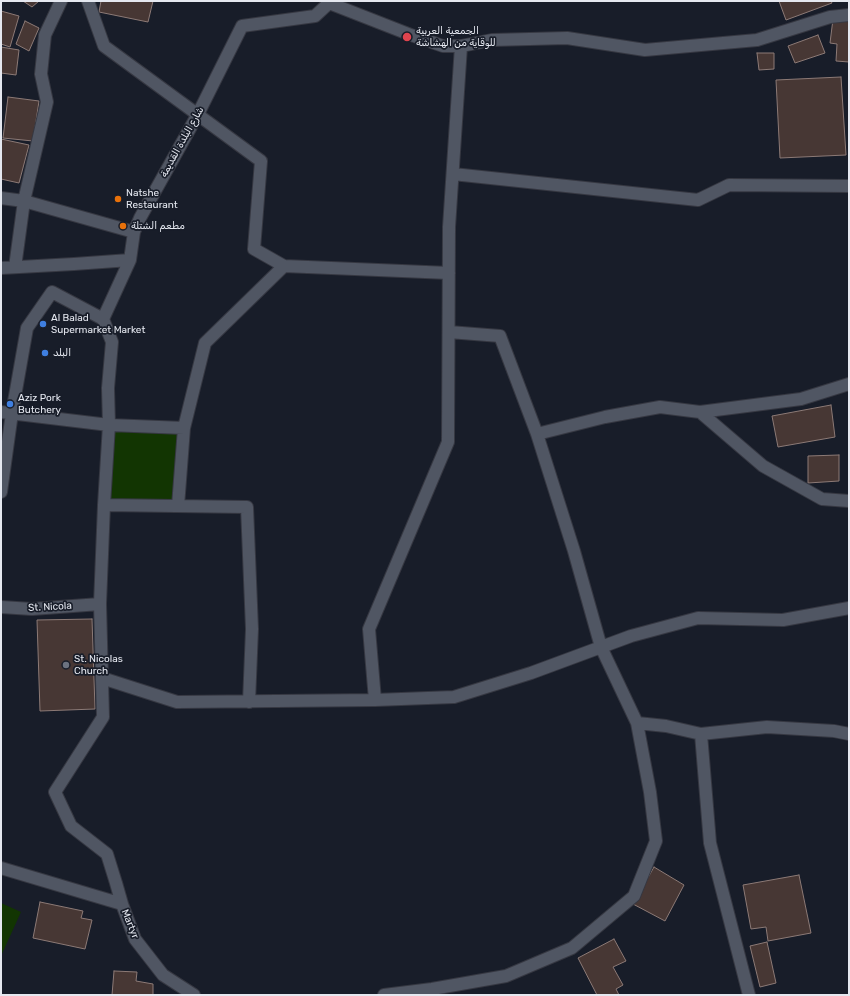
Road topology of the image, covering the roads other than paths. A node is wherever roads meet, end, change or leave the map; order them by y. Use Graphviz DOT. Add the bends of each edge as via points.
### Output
graph roads {
  1 [pos="61,1"];
  2 [pos="88,1"];
  3 [pos="329,2"];
  4 [pos="849,15"];
  5 [pos="460,46"];
  6 [pos="198,114"];
  7 [pos="453,174"];
  8 [pos="849,186"];
  9 [pos="1,198"];
  10 [pos="24,201"];
  11 [pos="134,232"];
  12 [pos="130,260"];
  13 [pos="284,266"];
  14 [pos="15,267"];
  15 [pos="1,268"];
  16 [pos="449,273"];
  17 [pos="103,319"];
  18 [pos="449,332"];
  19 [pos="849,384"];
  20 [pos="7,412"];
  21 [pos="700,412"];
  22 [pos="109,425"];
  23 [pos="184,428"];
  24 [pos="537,434"];
  25 [pos="1,492"];
  26 [pos="849,501"];
  27 [pos="104,504"];
  28 [pos="178,506"];
  29 [pos="100,604"];
  30 [pos="1,607"];
  31 [pos="849,608"];
  32 [pos="602,647"];
  33 [pos="102,678"];
  34 [pos="375,700"];
  35 [pos="249,702"];
  36 [pos="637,723"];
  37 [pos="700,734"];
  38 [pos="849,734"];
  39 [pos="1,868"];
  40 [pos="122,904"];
  41 [pos="195,995"];
  42 [pos="384,995"];
  43 [pos="749,995"];
  1 -- 10 [label="street" via="46,35 41,74 47,102"];
  2 -- 6 [label="street" via="104,46"];
  3 -- 5 [label="street" via="443,46"];
  3 -- 6 [label="street, شارع البلدة القديمة" via="315,16 242,26"];
  4 -- 5 [label="street" via="830,16 757,40 645,50 568,38 492,40"];
  5 -- 7 [label="street"];
  6 -- 11 [label="street, شارع البلدة القديمة"];
  6 -- 13 [label="street" via="261,161 254,249"];
  7 -- 8 [label="street" via="698,200 729,185"];
  7 -- 16 [label="street"];
  9 -- 10 [label="street"];
  10 -- 11 [label="street"];
  10 -- 14 [label="street"];
  11 -- 12 [label="street, شارع البلدة القديمة"];
  12 -- 14 [label="street"];
  12 -- 17 [label="street, شارع البلدة القديمة"];
  13 -- 16 [label="street"];
  13 -- 23 [label="street" via="205,343"];
  14 -- 15 [label="street"];
  16 -- 18 [label="street"];
  17 -- 20 [label="street" via="52,292 27,328"];
  17 -- 22 [label="street" via="112,342 108,388"];
  18 -- 24 [label="street" via="500,336"];
  18 -- 34 [label="street" via="448,442 369,629"];
  19 -- 21 [label="street" via="801,399"];
  20 -- 22 [label="street"];
  20 -- 25 [label="street"];
  21 -- 24 [label="street" via="660,407 605,417"];
  21 -- 26 [label="street" via="762,466 822,499"];
  22 -- 23 [label="street"];
  22 -- 27 [label="street"];
  23 -- 28 [label="street"];
  24 -- 32 [label="street"];
  27 -- 28 [label="street"];
  27 -- 29 [label="street"];
  28 -- 35 [label="street" via="247,507 252,629"];
  29 -- 30 [label="street, St. Nicola"];
  29 -- 33 [label="street"];
  31 -- 32 [label="street" via="783,620 698,618 631,636"];
  32 -- 34 [label="street" via="454,697"];
  32 -- 36 [label="street"];
  33 -- 35 [label="street" via="178,702"];
  33 -- 40 [label="street" via="103,717 55,792 71,826 107,854"];
  34 -- 35 [label="street"];
  36 -- 37 [label="street" via="666,726"];
  36 -- 42 [label="street" via="656,841 634,896 572,948 506,976"];
  37 -- 38 [label="street" via="767,727"];
  37 -- 43 [label="street" via="710,843"];
  39 -- 40 [label="street, Martyr"];
  40 -- 41 [label="street, Martyr" via="135,939 163,975"];
}
